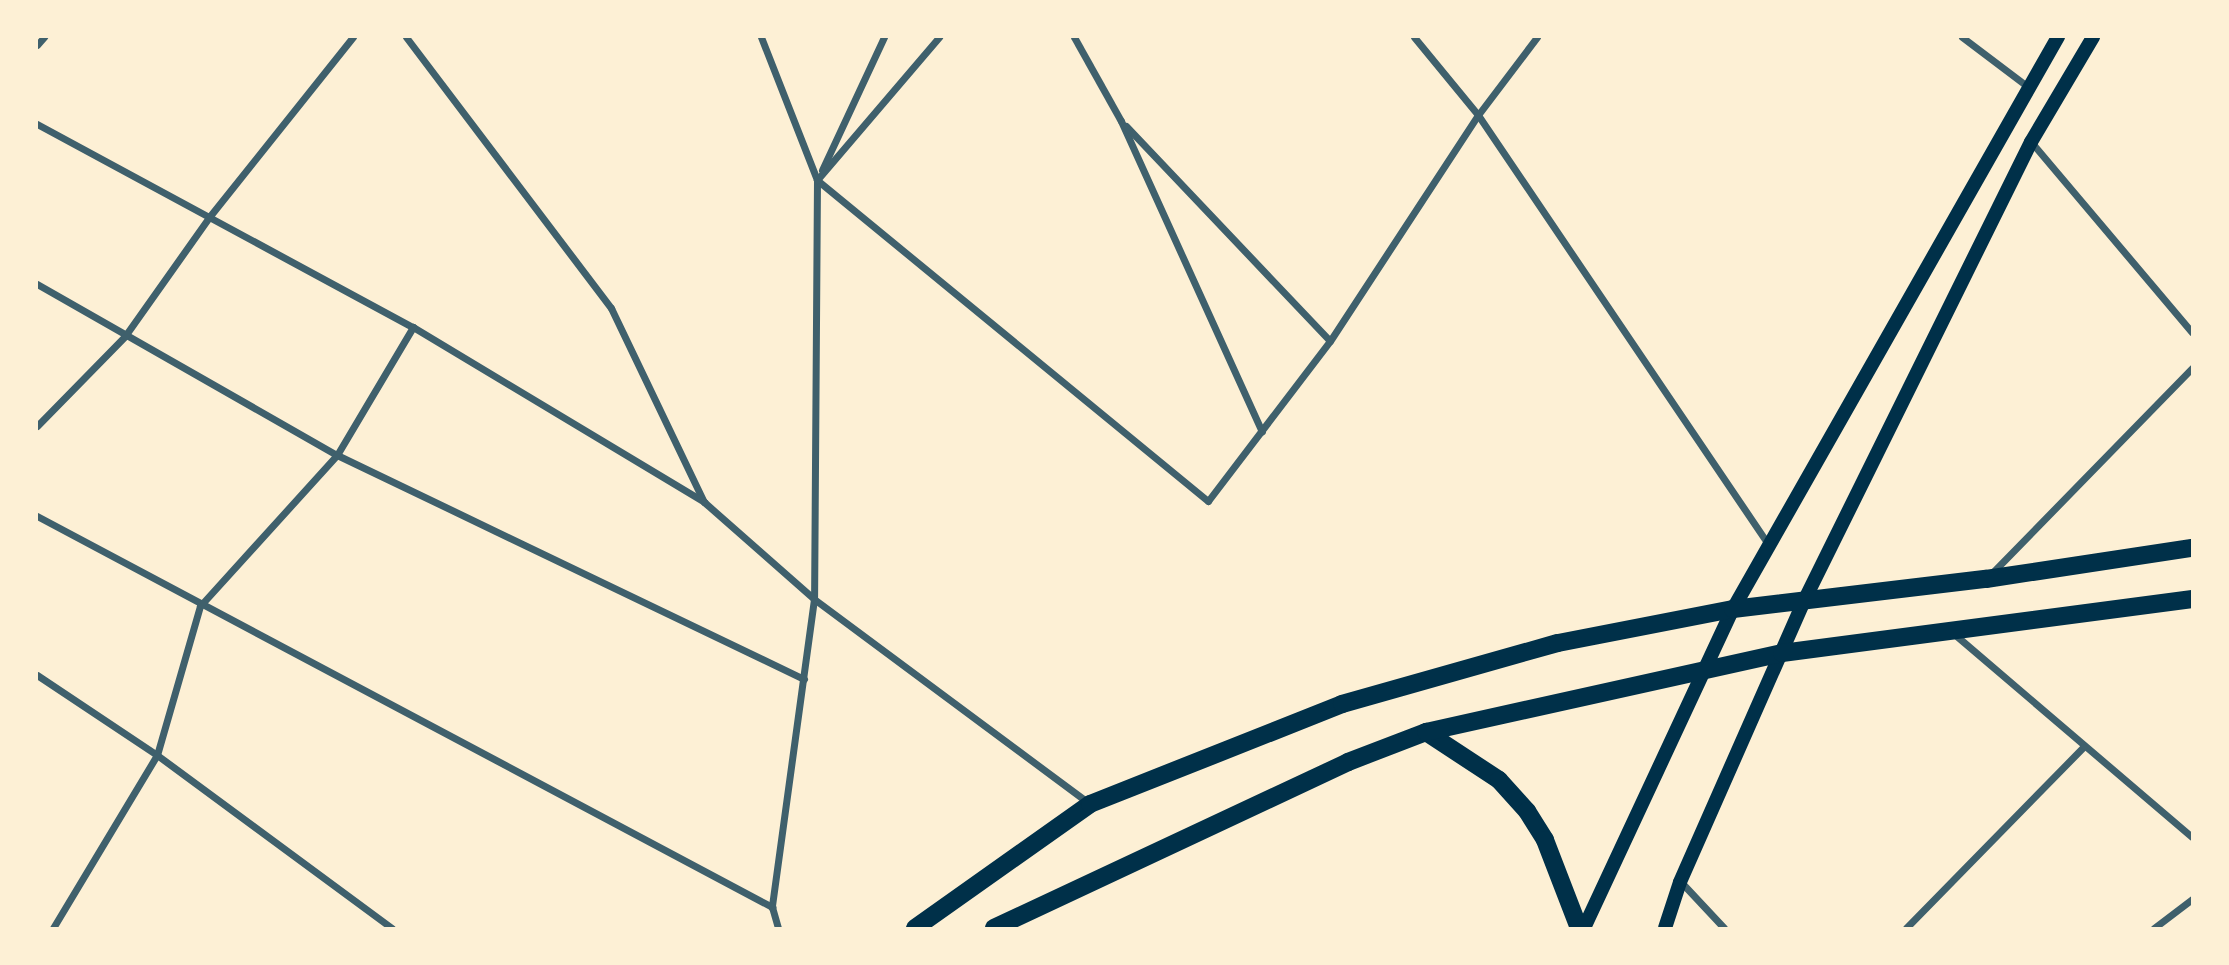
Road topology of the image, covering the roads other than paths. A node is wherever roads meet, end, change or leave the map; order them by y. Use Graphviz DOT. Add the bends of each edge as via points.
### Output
graph roads {
  1 [pos="44,37"];
  2 [pos="353,37"];
  3 [pos="406,37"];
  4 [pos="761,37"];
  5 [pos="884,37"];
  6 [pos="939,37"];
  7 [pos="1074,37"];
  8 [pos="1414,37"];
  9 [pos="1537,37"];
  10 [pos="1962,37"];
  11 [pos="2058,37"];
  12 [pos="2093,37"];
  13 [pos="37,45"];
  14 [pos="2028,87"];
  15 [pos="1478,115"];
  16 [pos="1121,121"];
  17 [pos="37,124"];
  18 [pos="2031,142"];
  19 [pos="817,180"];
  20 [pos="210,216"];
  21 [pos="37,284"];
  22 [pos="413,327"];
  23 [pos="2192,332"];
  24 [pos="125,336"];
  25 [pos="1330,341"];
  26 [pos="2192,368"];
  27 [pos="37,426"];
  28 [pos="1262,432"];
  29 [pos="337,455"];
  30 [pos="704,502"];
  31 [pos="37,516"];
  32 [pos="1768,544"];
  33 [pos="2192,548"];
  34 [pos="1986,579"];
  35 [pos="814,599"];
  36 [pos="2192,599"];
  37 [pos="1804,601"];
  38 [pos="200,606"];
  39 [pos="1733,609"];
  40 [pos="1951,632"];
  41 [pos="1782,653"];
  42 [pos="1703,669"];
  43 [pos="37,676"];
  44 [pos="804,679"];
  45 [pos="1426,732"];
  46 [pos="2083,747"];
  47 [pos="157,755"];
  48 [pos="1090,804"];
  49 [pos="2192,837"];
  50 [pos="1680,882"];
  51 [pos="2192,899"];
  52 [pos="772,907"];
  53 [pos="53,928"];
  54 [pos="392,928"];
  55 [pos="778,928"];
  56 [pos="915,928"];
  57 [pos="994,928"];
  58 [pos="1581,928"];
  59 [pos="1665,928"];
  60 [pos="1724,928"];
  61 [pos="1906,928"];
  62 [pos="2154,928"];
  1 -- 13 [label="street"];
  2 -- 20 [label="street"];
  3 -- 30 [label="street" via="611,309"];
  4 -- 19 [label="street"];
  5 -- 19 [label="street"];
  6 -- 19 [label="street"];
  7 -- 16 [label="street"];
  8 -- 15 [label="street"];
  9 -- 15 [label="street"];
  10 -- 14 [label="street"];
  11 -- 14 [label="main road"];
  12 -- 18 [label="main road"];
  14 -- 32 [label="main road"];
  15 -- 25 [label="street"];
  15 -- 32 [label="street"];
  16 -- 25 [label="street"];
  16 -- 28 [label="street"];
  17 -- 20 [label="street"];
  18 -- 23 [label="street"];
  18 -- 37 [label="main road"];
  19 -- 28 [label="street" via="1208,501"];
  19 -- 35 [label="street"];
  20 -- 22 [label="street"];
  20 -- 24 [label="street"];
  21 -- 24 [label="street"];
  22 -- 29 [label="street"];
  22 -- 30 [label="street"];
  24 -- 27 [label="street"];
  24 -- 29 [label="street"];
  25 -- 28 [label="street"];
  26 -- 34 [label="street"];
  29 -- 38 [label="street"];
  29 -- 44 [label="street"];
  30 -- 35 [label="street"];
  31 -- 38 [label="street"];
  32 -- 39 [label="main road"];
  33 -- 34 [label="main road"];
  34 -- 37 [label="main road"];
  35 -- 44 [label="street"];
  35 -- 48 [label="street"];
  36 -- 40 [label="main road"];
  37 -- 39 [label="main road"];
  37 -- 41 [label="main road"];
  38 -- 47 [label="street"];
  38 -- 52 [label="street"];
  39 -- 42 [label="main road"];
  39 -- 48 [label="main road" via="1559,643 1342,704"];
  40 -- 41 [label="main road"];
  40 -- 46 [label="street"];
  41 -- 42 [label="main road"];
  41 -- 50 [label="main road"];
  42 -- 45 [label="main road"];
  42 -- 58 [label="main road"];
  43 -- 47 [label="street"];
  44 -- 52 [label="street"];
  45 -- 57 [label="main road" via="1348,762"];
  45 -- 58 [label="main road" via="1499,780 1527,811 1545,840"];
  46 -- 49 [label="street"];
  46 -- 61 [label="street"];
  47 -- 53 [label="street"];
  47 -- 54 [label="street"];
  48 -- 56 [label="main road"];
  50 -- 59 [label="main road"];
  50 -- 60 [label="street"];
  51 -- 62 [label="street"];
  52 -- 55 [label="street"];
}
